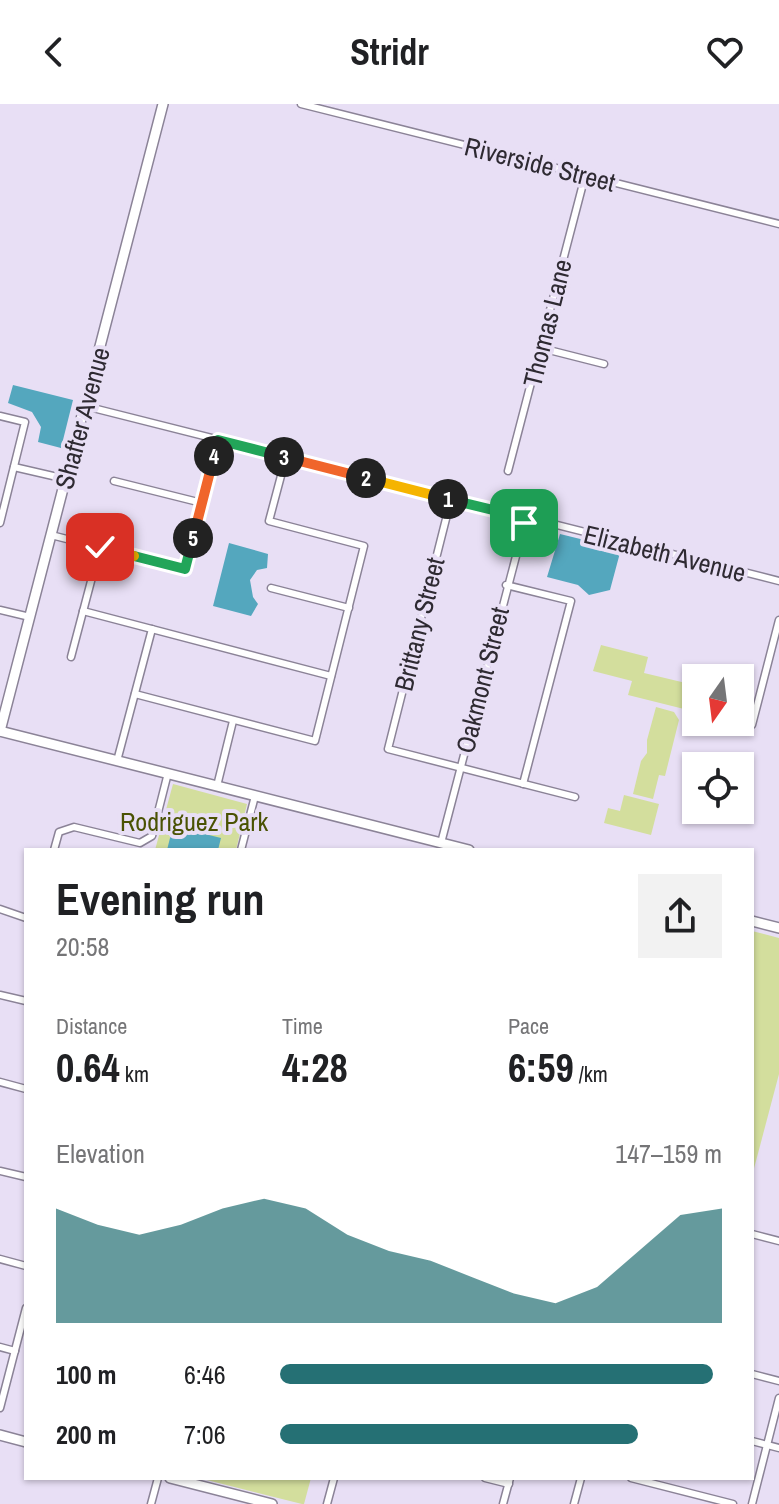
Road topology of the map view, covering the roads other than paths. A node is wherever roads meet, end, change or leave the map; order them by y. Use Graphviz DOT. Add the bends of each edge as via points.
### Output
graph roads {
  1 [pos="163,104"];
  2 [pos="301,104"];
  3 [pos="585,176"];
  4 [pos="779,224"];
  5 [pos="541,348"];
  6 [pos="604,364"];
  7 [pos="85,406"];
  8 [pos="0,416"];
  9 [pos="218,440"];
  10 [pos="286,457"];
  11 [pos="14,467"];
  12 [pos="508,471"];
  13 [pos="66,479"];
  14 [pos="114,481"];
  15 [pos="451,499"];
  16 [pos="202,503"];
  17 [pos="526,518"];
  18 [pos="0,523"];
  19 [pos="51,535"];
  20 [pos="100,547"];
  21 [pos="779,581"];
  22 [pos="506,585"];
  23 [pos="271,588"];
  24 [pos="349,608"];
  25 [pos="0,610"];
  26 [pos="83,611"];
  27 [pos="30,617"];
  28 [pos="779,620"];
  29 [pos="152,629"];
  30 [pos="71,657"];
  31 [pos="331,676"];
  32 [pos="135,694"];
  33 [pos="754,717"];
  34 [pos="233,721"];
  35 [pos="0,731"];
  36 [pos="117,761"];
  37 [pos="460,768"];
  38 [pos="168,773"];
  39 [pos="523,784"];
  40 [pos="217,786"];
  41 [pos="255,796"];
  42 [pos="575,797"];
  43 [pos="441,843"];
  44 [pos="55,848"];
  45 [pos="242,848"];
  46 [pos="461,848"];
  47 [pos="0,909"];
  48 [pos="24,917"];
  49 [pos="754,922"];
  50 [pos="779,928"];
  51 [pos="0,995"];
  52 [pos="24,1001"];
  53 [pos="0,1082"];
  54 [pos="24,1088"];
  55 [pos="0,1171"];
  56 [pos="24,1177"];
  57 [pos="754,1235"];
  58 [pos="779,1241"];
  59 [pos="0,1259"];
  60 [pos="24,1265"];
  61 [pos="24,1316"];
  62 [pos="0,1347"];
  63 [pos="15,1351"];
  64 [pos="754,1375"];
  65 [pos="779,1381"];
  66 [pos="779,1398"];
  67 [pos="0,1408"];
  68 [pos="0,1435"];
  69 [pos="24,1441"];
  70 [pos="754,1442"];
  71 [pos="767,1445"];
  72 [pos="779,1448"];
  73 [pos="157,1480"];
  74 [pos="178,1480"];
  75 [pos="333,1480"];
  76 [pos="580,1480"];
  77 [pos="639,1480"];
  78 [pos="509,1481"];
  79 [pos="151,1504"];
  80 [pos="272,1504"];
  81 [pos="327,1504"];
  82 [pos="503,1504"];
  83 [pos="574,1504"];
  84 [pos="733,1504"];
  85 [pos="752,1504"];
  1 -- 7 [label="main road, Shafter Avenue"];
  2 -- 3 [label="street, Riverside Street"];
  3 -- 4 [label="street, Riverside Street"];
  3 -- 5 [label="street, Thomas Lane"];
  5 -- 6 [label="street"];
  5 -- 12 [label="street, Thomas Lane"];
  7 -- 9 [label="street, Elizabeth Avenue"];
  7 -- 13 [label="main road, Shafter Avenue"];
  8 -- 11 [label="street" via="25,422"];
  9 -- 10 [label="street, Elizabeth Avenue"];
  9 -- 16 [label="street"];
  10 -- 15 [label="street, Elizabeth Avenue"];
  10 -- 24 [label="street" via="269,521 364,546"];
  11 -- 13 [label="street"];
  11 -- 18 [label="street"];
  13 -- 19 [label="main road, Shafter Avenue"];
  14 -- 16 [label="street"];
  15 -- 17 [label="street, Elizabeth Avenue"];
  15 -- 37 [label="street, Brittany Street" via="388,749"];
  16 -- 20 [label="street" via="185,569"];
  17 -- 21 [label="street, Elizabeth Avenue"];
  17 -- 22 [label="street, Oakmont Street"];
  19 -- 20 [label="street"];
  19 -- 27 [label="main road, Shafter Avenue"];
  20 -- 26 [label="street"];
  22 -- 37 [label="street, Oakmont Street"];
  22 -- 39 [label="street" via="571,601"];
  23 -- 24 [label="street"];
  24 -- 31 [label="street"];
  25 -- 27 [label="street"];
  26 -- 29 [label="street"];
  26 -- 30 [label="street"];
  27 -- 35 [label="main road, Shafter Avenue"];
  28 -- 33 [label="street"];
  29 -- 31 [label="street"];
  29 -- 32 [label="street"];
  31 -- 34 [label="street" via="315,741"];
  32 -- 34 [label="street"];
  32 -- 36 [label="street"];
  34 -- 40 [label="street"];
  35 -- 36 [label="main road"];
  36 -- 38 [label="main road"];
  37 -- 39 [label="street"];
  37 -- 43 [label="street, Oakmont Street"];
  38 -- 40 [label="main road"];
  38 -- 44 [label="street" via="152,836 140,843 121,843 74,827 59,832"];
  39 -- 42 [label="street"];
  40 -- 41 [label="main road"];
  41 -- 43 [label="main road"];
  41 -- 45 [label="street"];
  43 -- 46 [label="main road"];
  47 -- 48 [label="street"];
  49 -- 50 [label="main road"];
  51 -- 52 [label="street"];
  53 -- 54 [label="street"];
  55 -- 56 [label="street"];
  57 -- 58 [label="street"];
  59 -- 60 [label="street"];
  61 -- 63 [label="street"];
  62 -- 63 [label="street"];
  63 -- 67 [label="street"];
  64 -- 65 [label="street"];
  66 -- 71 [label="street"];
  68 -- 69 [label="main road"];
  70 -- 71 [label="street"];
  71 -- 72 [label="street"];
  71 -- 85 [label="street"];
  73 -- 79 [label="street"];
  74 -- 80 [label="main road"];
  75 -- 81 [label="street"];
  76 -- 83 [label="street"];
  77 -- 84 [label="street"];
  78 -- 82 [label="street"];
}
